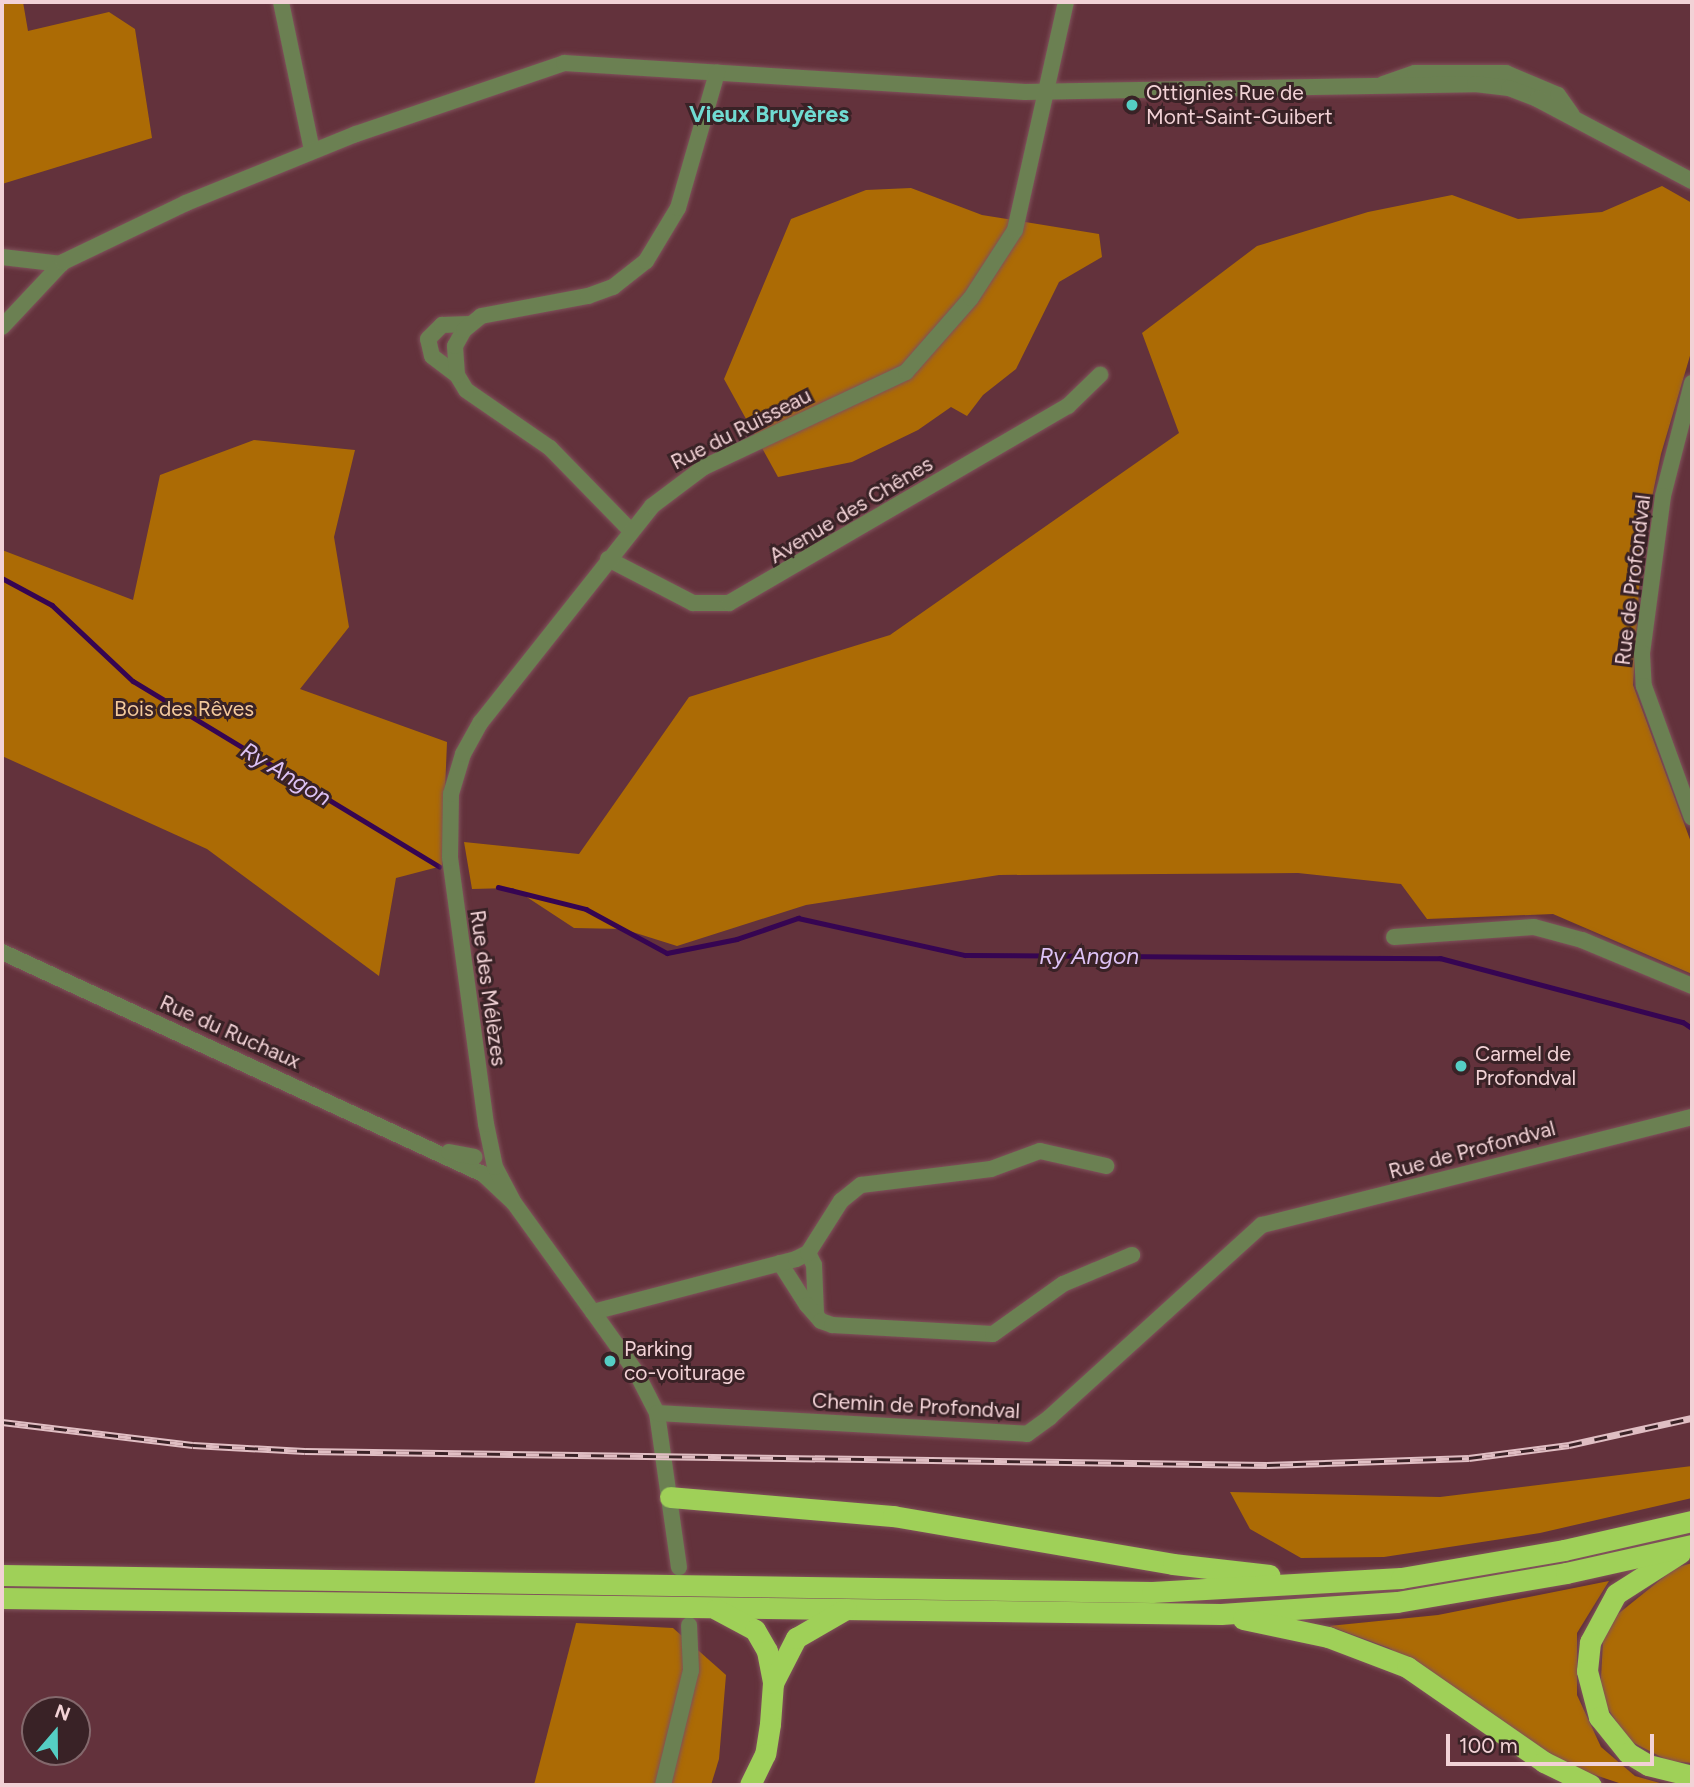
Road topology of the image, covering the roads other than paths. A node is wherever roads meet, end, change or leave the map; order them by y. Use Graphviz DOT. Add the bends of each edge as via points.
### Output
graph roads {
  1 [pos="281,2"];
  2 [pos="1066,2"];
  3 [pos="717,73"];
  4 [pos="1044,93"];
  5 [pos="312,151"];
  6 [pos="1692,181"];
  7 [pos="2,257"];
  8 [pos="62,264"];
  9 [pos="469,324"];
  10 [pos="2,327"];
  11 [pos="457,375"];
  12 [pos="1100,375"];
  13 [pos="1692,383"];
  14 [pos="631,531"];
  15 [pos="608,559"];
  16 [pos="1692,818"];
  17 [pos="450,858"];
  18 [pos="1394,937"];
  19 [pos="2,952"];
  20 [pos="1692,986"];
  21 [pos="1692,1117"];
  22 [pos="483,1163"];
  23 [pos="1107,1166"];
  24 [pos="1262,1225"];
  25 [pos="808,1253"];
  26 [pos="1132,1255"];
  27 [pos="780,1263"];
  28 [pos="593,1312"];
  29 [pos="816,1313"];
  30 [pos="657,1413"];
  31 [pos="670,1497"];
  32 [pos="1692,1521"];
  33 [pos="1692,1545"];
  34 [pos="679,1567"];
  35 [pos="2,1575"];
  36 [pos="1315,1586"];
  37 [pos="2,1598"];
  38 [pos="711,1606"];
  39 [pos="848,1608"];
  40 [pos="1221,1614"];
  41 [pos="689,1625"];
  42 [pos="773,1683"];
  43 [pos="1692,1776"];
  44 [pos="663,1785"];
  45 [pos="750,1785"];
  46 [pos="1591,1785"];
  1 -- 5 [label="street"];
  2 -- 4 [label="street, Rue du Ruisseau"];
  3 -- 4 [label="street"];
  3 -- 5 [label="street" via="557,64"];
  3 -- 9 [label="street" via="678,208 646,261 595,294 491,313"];
  4 -- 6 [label="street" via="1497,87 1572,115"];
  4 -- 14 [label="street, Rue du Ruisseau" via="1015,230 971,298 906,372 704,467 672,488"];
  5 -- 8 [label="street" via="186,203"];
  7 -- 8 [label="street"];
  8 -- 10 [label="street"];
  9 -- 11 [label="street" via="455,346"];
  9 -- 11 [label="street" via="442,325 428,339 432,356"];
  11 -- 14 [label="street" via="474,397 550,448"];
  12 -- 15 [label="street, Avenue des Chênes" via="1068,406 729,604 693,603"];
  13 -- 16 [label="street, Rue de Profondval" via="1663,496 1642,653 1644,686"];
  14 -- 15 [label="street, Rue du Ruisseau"];
  15 -- 17 [label="street, Rue du Ruisseau" via="471,737 451,794"];
  17 -- 22 [label="street, Rue des Mélèzes" via="486,1124"];
  18 -- 20 [label="street" via="1534,927 1582,940"];
  19 -- 22 [label="street, Rue du Ruchaux" via="439,1151"];
  21 -- 24 [label="street, Rue de Profondval"];
  22 -- 28 [label="street, Rue des Mélèzes"];
  23 -- 25 [label="street" via="1040,1151 991,1169 861,1185 841,1201"];
  24 -- 30 [label="street, Chemin de Profondval" via="1027,1434"];
  25 -- 27 [label="street"];
  25 -- 29 [label="street" via="814,1265"];
  26 -- 29 [label="street" via="1063,1284 993,1334 832,1325"];
  27 -- 28 [label="street"];
  27 -- 29 [label="street"];
  28 -- 30 [label="street, Rue des Mélèzes" via="636,1372"];
  30 -- 31 [label="street, Rue des Mélèzes"];
  31 -- 34 [label="street, Rue des Mélèzes"];
  31 -- 36 [label="highway" via="893,1516 1173,1564 1280,1576"];
  32 -- 36 [label="highway" via="1490,1564"];
  33 -- 40 [label="highway" via="1397,1602"];
  33 -- 43 [label="highway" via="1616,1594 1590,1642 1587,1671 1599,1717 1628,1753 1648,1765"];
  35 -- 36 [label="highway" via="1152,1592"];
  37 -- 38 [label="highway"];
  38 -- 39 [label="highway"];
  38 -- 42 [label="highway" via="755,1630 767,1651"];
  39 -- 40 [label="highway"];
  39 -- 42 [label="highway" via="796,1638"];
  40 -- 46 [label="highway" via="1328,1637 1407,1667 1544,1762"];
  41 -- 44 [label="street" via="691,1670"];
  42 -- 45 [label="highway" via="765,1754"];
}
